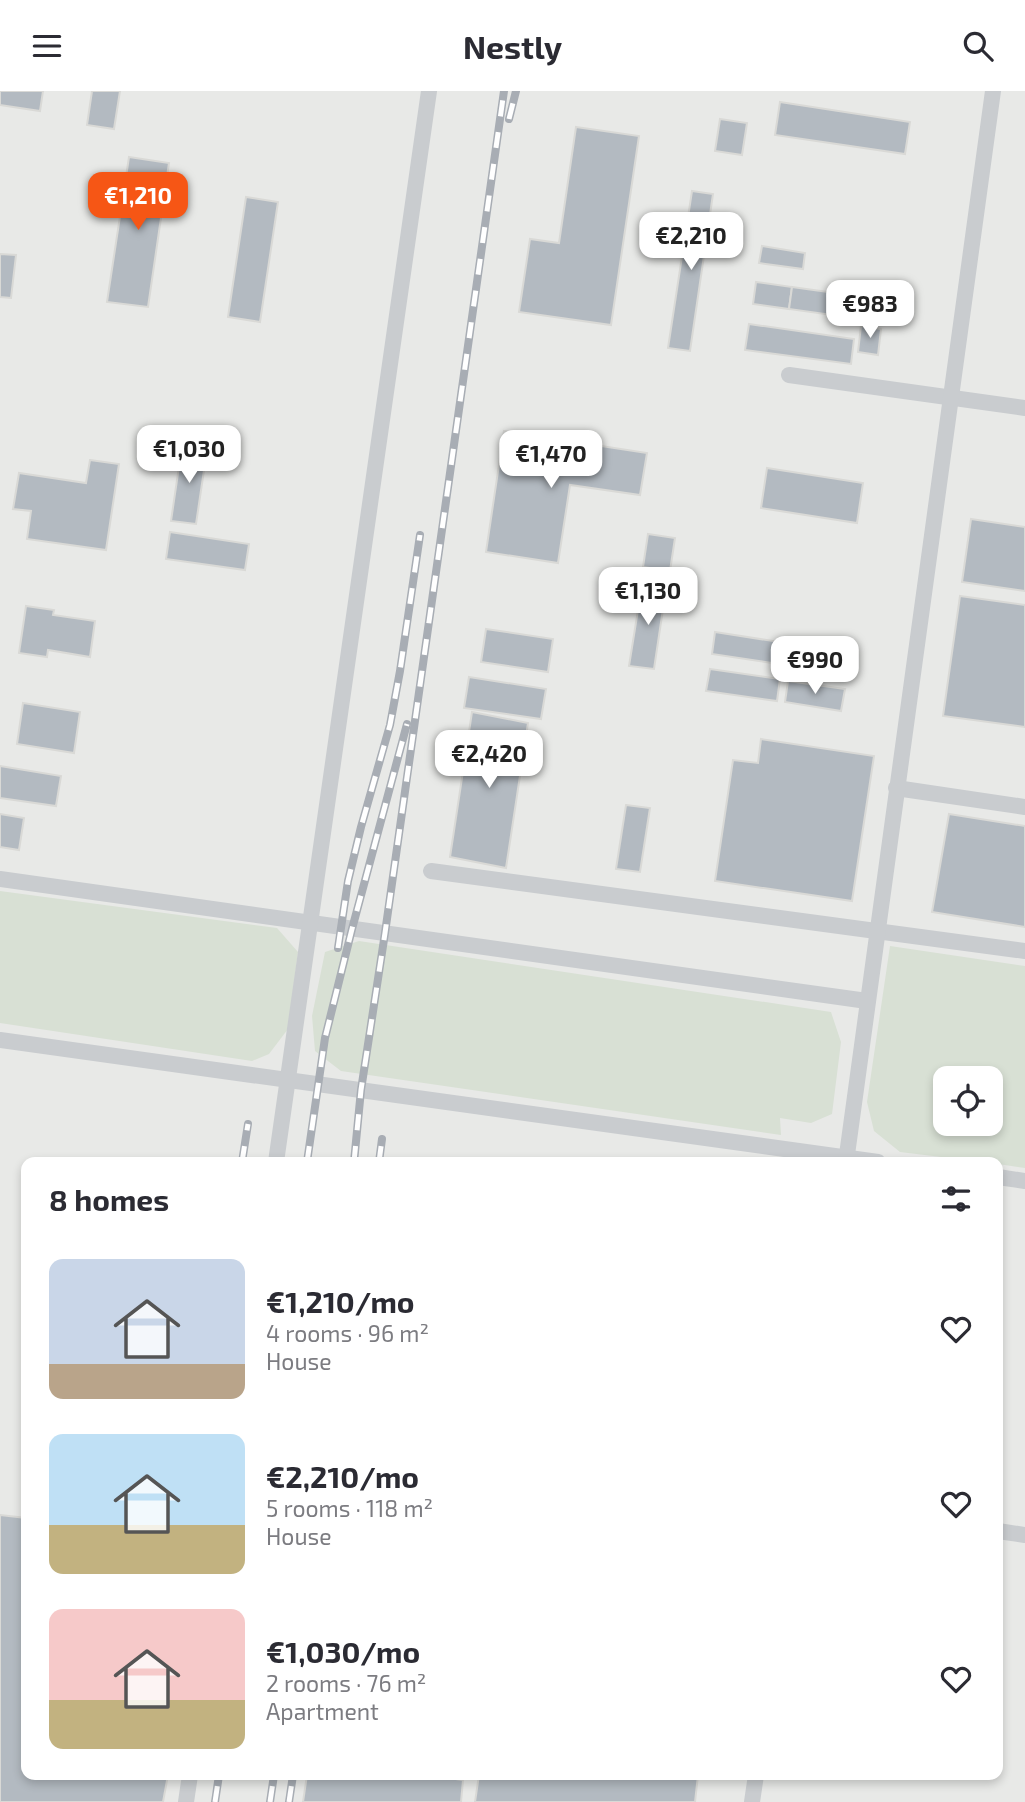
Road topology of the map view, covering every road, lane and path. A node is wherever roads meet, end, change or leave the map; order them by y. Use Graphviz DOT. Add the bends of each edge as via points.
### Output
graph roads {
  1 [pos="429,91"];
  2 [pos="993,91"];
  3 [pos="789,375"];
  4 [pos="950,398"];
  5 [pos="1025,408"];
  6 [pos="896,788"];
  7 [pos="1025,807"];
  8 [pos="431,871"];
  9 [pos="0,879"];
  10 [pos="310,922"];
  11 [pos="876,931"];
  12 [pos="1025,951"];
  13 [pos="867,1001"];
  14 [pos="0,1040"];
  15 [pos="287,1080"];
  16 [pos="277,1157"];
  17 [pos="825,1157"];
  18 [pos="846,1157"];
  19 [pos="1003,1178"];
  20 [pos="1025,1181"];
  21 [pos="1003,1532"];
  22 [pos="1025,1535"];
  23 [pos="189,1780"];
  24 [pos="755,1780"];
  25 [pos="186,1802"];
  26 [pos="752,1802"];
  1 -- 10 [label="lane"];
  2 -- 4 [label="lane"];
  3 -- 4 [label="lane"];
  4 -- 5 [label="lane"];
  4 -- 6 [label="lane"];
  6 -- 7 [label="lane"];
  6 -- 11 [label="lane"];
  8 -- 11 [label="lane"];
  9 -- 10 [label="lane"];
  10 -- 13 [label="lane"];
  10 -- 15 [label="lane"];
  11 -- 12 [label="lane"];
  11 -- 13 [label="lane"];
  13 -- 18 [label="lane"];
  14 -- 15 [label="lane"];
  15 -- 16 [label="lane"];
  15 -- 17 [label="lane"];
  19 -- 20 [label="lane"];
  21 -- 22 [label="lane"];
  23 -- 25 [label="lane"];
  24 -- 26 [label="lane"];
}
